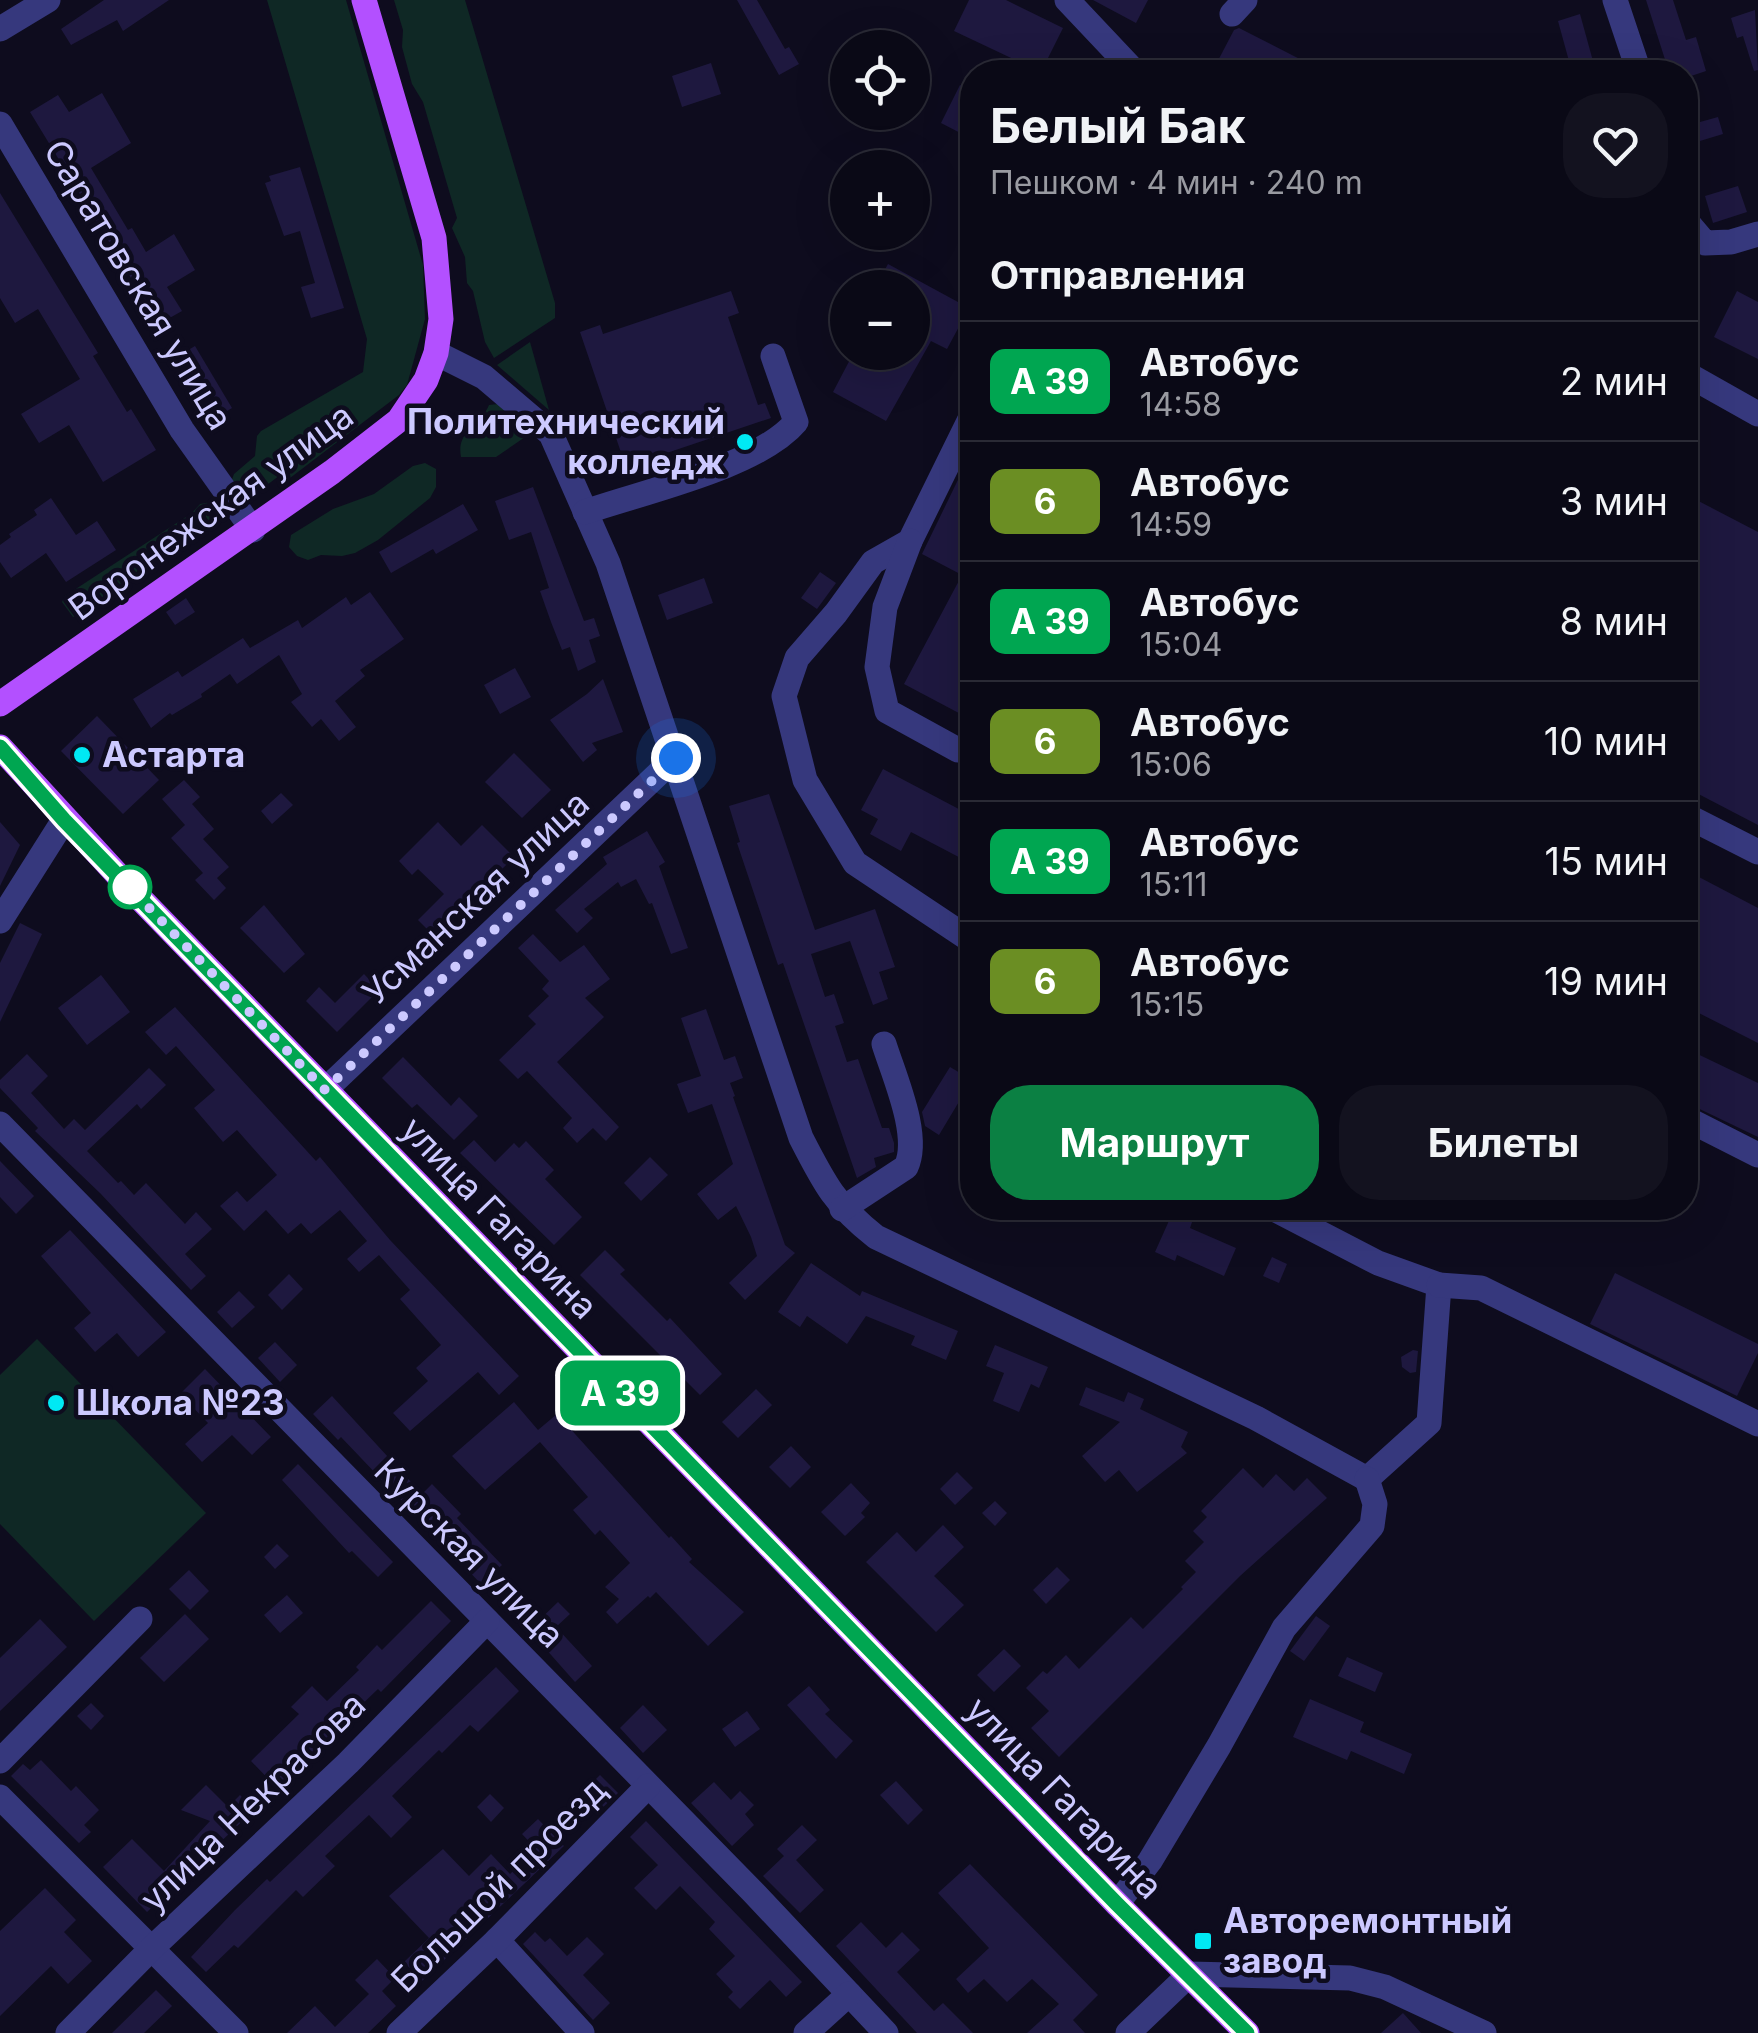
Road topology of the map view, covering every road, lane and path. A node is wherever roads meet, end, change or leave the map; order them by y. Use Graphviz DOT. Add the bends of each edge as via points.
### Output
graph roads {
  1 [pos="48,0"];
  2 [pos="364,0"];
  3 [pos="1067,0"];
  4 [pos="1615,0"];
  5 [pos="0,29"];
  6 [pos="1124,60"];
  7 [pos="1635,60"];
  8 [pos="0,124"];
  9 [pos="1758,234"];
  10 [pos="1698,235"];
  11 [pos="436,353"];
  12 [pos="773,356"];
  13 [pos="1698,380"];
  14 [pos="1758,414"];
  15 [pos="960,439"];
  16 [pos="585,512"];
  17 [pos="253,530"];
  18 [pos="910,541"];
  19 [pos="0,704"];
  20 [pos="0,747"];
  21 [pos="960,749"];
  22 [pos="676,758"];
  23 [pos="64,820"];
  24 [pos="1698,822"];
  25 [pos="1758,852"];
  26 [pos="0,921"];
  27 [pos="960,934"];
  28 [pos="884,1044"];
  29 [pos="325,1090"];
  30 [pos="0,1124"];
  31 [pos="1698,1125"];
  32 [pos="1758,1155"];
  33 [pos="842,1208"];
  34 [pos="1295,1220"];
  35 [pos="1439,1285"];
  36 [pos="1758,1424"];
  37 [pos="1367,1479"];
  38 [pos="140,1619"];
  39 [pos="487,1622"];
  40 [pos="0,1761"];
  41 [pos="648,1786"];
  42 [pos="0,1797"];
  43 [pos="1117,1904"];
  44 [pos="497,1940"];
  45 [pos="151,1949"];
  46 [pos="1190,1974"];
  47 [pos="850,1994"];
  48 [pos="68,2033"];
  49 [pos="236,2033"];
  50 [pos="399,2033"];
  51 [pos="582,2033"];
  52 [pos="806,2033"];
  53 [pos="886,2033"];
  54 [pos="1128,2033"];
  55 [pos="1248,2033"];
  56 [pos="1484,2033"];
  1 -- 5 [label="street"];
  2 -- 11 [label="main road, Воронежская улица" via="434,238 441,319"];
  3 -- 6 [label="street"];
  4 -- 7 [label="street"];
  8 -- 17 [label="street, Саратовская улица" via="182,430"];
  9 -- 10 [label="street" via="1705,243"];
  11 -- 16 [label="street" via="484,377 551,434"];
  11 -- 17 [label="main road, Воронежская улица" via="399,420"];
  12 -- 16 [label="street" via="796,422 782,438 736,461"];
  13 -- 14 [label="street"];
  15 -- 18 [label="street"];
  16 -- 22 [label="street"];
  17 -- 19 [label="main road, Воронежская улица"];
  18 -- 21 [label="street" via="885,607 877,667 887,711"];
  18 -- 27 [label="street" via="873,562 797,658 784,696 805,780 856,862"];
  20 -- 23 [label="main road, улица Гагарина"];
  22 -- 29 [label="street, Усманская улица"];
  22 -- 33 [label="street" via="801,1138"];
  23 -- 26 [label="street"];
  23 -- 29 [label="main road, улица Гагарина"];
  24 -- 25 [label="street"];
  28 -- 33 [label="street" via="912,1156 906,1167"];
  29 -- 43 [label="main road, улица Гагарина"];
  30 -- 39 [label="street, Курская улица"];
  31 -- 32 [label="street"];
  33 -- 37 [label="street" via="876,1237 1185,1383"];
  34 -- 35 [label="street" via="1378,1263"];
  35 -- 36 [label="street" via="1480,1288"];
  35 -- 37 [label="street" via="1429,1423"];
  37 -- 43 [label="street" via="1375,1504 1372,1526 1284,1628 1150,1862"];
  38 -- 40 [label="street"];
  39 -- 41 [label="street, Курская улица"];
  39 -- 45 [label="street, улица Некрасова"];
  41 -- 44 [label="street, Большой проезд"];
  41 -- 47 [label="street, Курская улица"];
  42 -- 45 [label="street"];
  43 -- 46 [label="main road, улица Гагарина"];
  44 -- 50 [label="street, Большой проезд"];
  44 -- 51 [label="street"];
  45 -- 48 [label="street, улица Некрасова"];
  45 -- 49 [label="street"];
  46 -- 54 [label="street"];
  46 -- 55 [label="main road, улица Гагарина"];
  46 -- 56 [label="street" via="1350,1978"];
  47 -- 52 [label="street"];
  47 -- 53 [label="street, Курская улица"];
}
